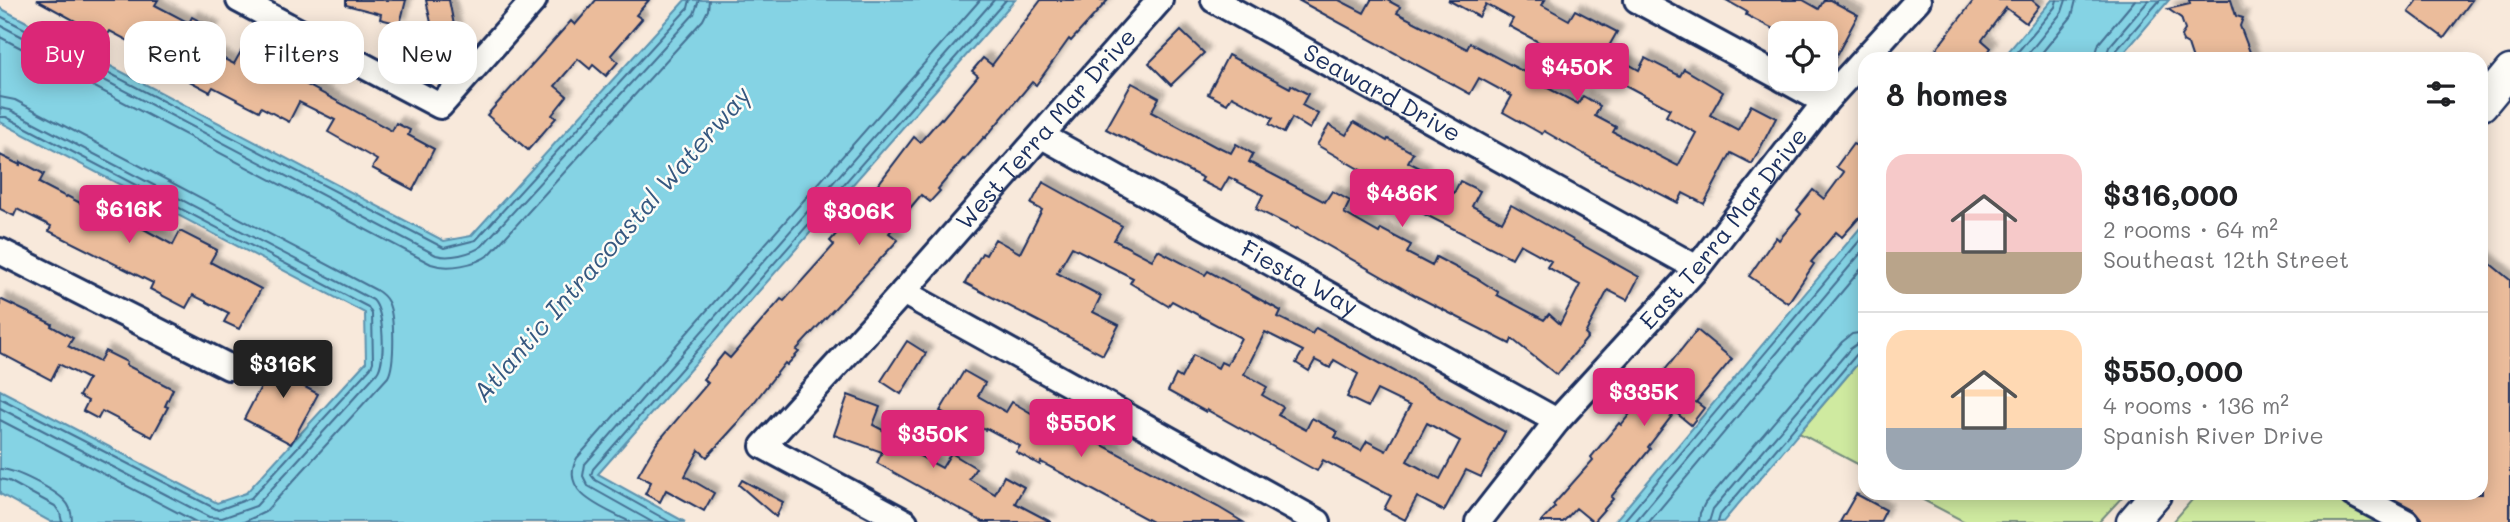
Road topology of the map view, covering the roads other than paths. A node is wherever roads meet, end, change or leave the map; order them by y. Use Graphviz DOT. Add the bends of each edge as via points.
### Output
graph roads {
  1 [pos="239,0"];
  2 [pos="534,0"];
  3 [pos="1160,0"];
  4 [pos="1214,0"];
  5 [pos="1637,0"];
  6 [pos="1918,0"];
  7 [pos="1872,52"];
  8 [pos="1858,67"];
  9 [pos="1768,71"];
  10 [pos="1805,91"];
  11 [pos="1825,102"];
  12 [pos="1042,136"];
  13 [pos="0,251"];
  14 [pos="1697,268"];
  15 [pos="904,292"];
  16 [pos="229,367"];
  17 [pos="1557,421"];
  18 [pos="2150,500"];
  19 [pos="2364,500"];
  20 [pos="905,522"];
  21 [pos="1318,522"];
  22 [pos="1478,522"];
  23 [pos="2132,522"];
  24 [pos="2406,522"];
  1 -- 2 [label="street" via="440,106"];
  3 -- 12 [label="street, West Terra Mar Drive"];
  4 -- 14 [label="street, Seaward Drive"];
  5 -- 9 [label="street"];
  6 -- 7 [label="street, East Terra Mar Drive"];
  8 -- 11 [label="street, East Terra Mar Drive"];
  10 -- 11 [label="street"];
  11 -- 14 [label="street, East Terra Mar Drive"];
  12 -- 15 [label="street, West Terra Mar Drive"];
  12 -- 17 [label="street, Fiesta Way"];
  13 -- 16 [label="street"];
  14 -- 17 [label="street, East Terra Mar Drive"];
  15 -- 20 [label="street, West Terra Mar Drive" via="763,446"];
  15 -- 21 [label="street"];
  17 -- 22 [label="street, East Terra Mar Drive"];
  18 -- 23 [label="main road"];
  19 -- 24 [label="street"];
}
